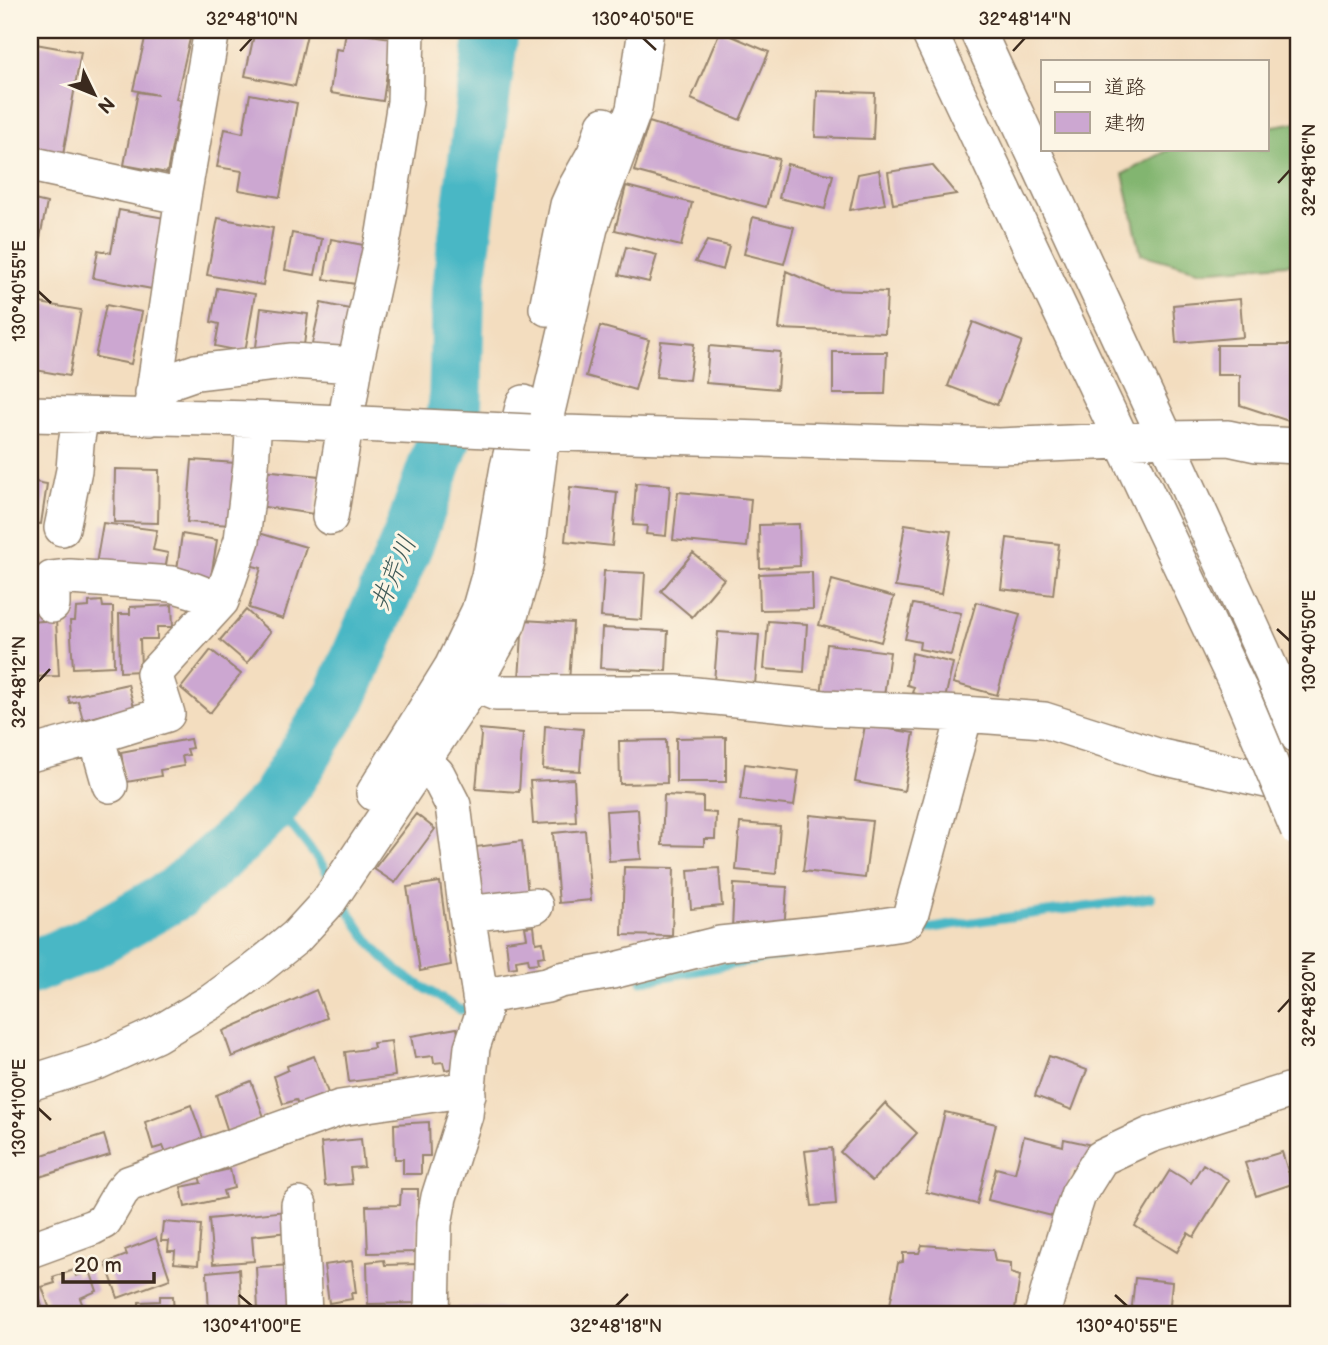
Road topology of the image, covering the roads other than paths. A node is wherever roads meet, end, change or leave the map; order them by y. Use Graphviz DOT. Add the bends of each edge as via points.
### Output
graph roads {
  1 [pos="212,30"];
  2 [pos="407,30"];
  3 [pos="623,30"];
  4 [pos="646,30"];
  5 [pos="928,30"];
  6 [pos="977,30"];
  7 [pos="30,164"];
  8 [pos="183,197"];
  9 [pos="355,365"];
  10 [pos="152,406"];
  11 [pos="30,414"];
  12 [pos="81,416"];
  13 [pos="254,419"];
  14 [pos="354,424"];
  15 [pos="536,432"];
  16 [pos="1166,439"];
  17 [pos="1121,441"];
  18 [pos="1298,446"];
  19 [pos="330,517"];
  20 [pos="62,528"];
  21 [pos="221,601"];
  22 [pos="52,606"];
  23 [pos="474,684"];
  24 [pos="963,715"];
  25 [pos="96,736"];
  26 [pos="1298,736"];
  27 [pos="30,754"];
  28 [pos="423,761"];
  29 [pos="110,785"];
  30 [pos="1298,787"];
  31 [pos="1298,829"];
  32 [pos="535,906"];
  33 [pos="467,914"];
  34 [pos="296,936"];
  35 [pos="481,1004"];
  36 [pos="30,1083"];
  37 [pos="1298,1088"];
  38 [pos="468,1094"];
  39 [pos="299,1205"];
  40 [pos="30,1250"];
  41 [pos="304,1315"];
  42 [pos="432,1315"];
  43 [pos="1042,1315"];
  1 -- 8 [label="street"];
  2 -- 9 [label="street" via="405,102 384,233"];
  3 -- 34 [label="street" via="609,112 568,205 479,611 350,833 294,914"];
  4 -- 15 [label="street" via="634,109 590,228"];
  5 -- 17 [label="street"];
  6 -- 16 [label="street"];
  7 -- 8 [label="street"];
  8 -- 10 [label="street"];
  9 -- 10 [label="street" via="292,361 196,372 173,380"];
  9 -- 14 [label="street"];
  10 -- 12 [label="street"];
  10 -- 13 [label="street"];
  11 -- 12 [label="street"];
  12 -- 20 [label="street"];
  13 -- 14 [label="street"];
  13 -- 21 [label="street" via="242,540"];
  14 -- 15 [label="street, bridge"];
  14 -- 19 [label="street"];
  15 -- 17 [label="street" via="999,446"];
  15 -- 23 [label="street" via="526,561 508,623"];
  16 -- 17 [label="street"];
  16 -- 18 [label="street" via="1228,438"];
  16 -- 26 [label="street"];
  17 -- 31 [label="street, bridge" via="1240,691"];
  21 -- 22 [label="street" via="172,584 70,577 52,579"];
  21 -- 25 [label="street" via="154,674 167,714"];
  23 -- 24 [label="street" via="496,693 676,693 824,708"];
  23 -- 28 [label="street"];
  24 -- 30 [label="street" via="1044,720 1157,756"];
  24 -- 35 [label="street" via="911,912 902,923 720,944 560,980"];
  25 -- 27 [label="street"];
  25 -- 29 [label="street"];
  28 -- 33 [label="street" via="437,774 453,806"];
  28 -- 34 [label="street" via="328,902"];
  32 -- 33 [label="street"];
  33 -- 35 [label="street"];
  34 -- 36 [label="street" via="211,1002 156,1035 99,1061"];
  35 -- 38 [label="street"];
  37 -- 43 [label="street" via="1150,1135 1101,1158 1078,1195"];
  38 -- 40 [label="street" via="455,1091 327,1112 128,1184 104,1221"];
  38 -- 42 [label="street" via="434,1223"];
  39 -- 41 [label="street"];
}
